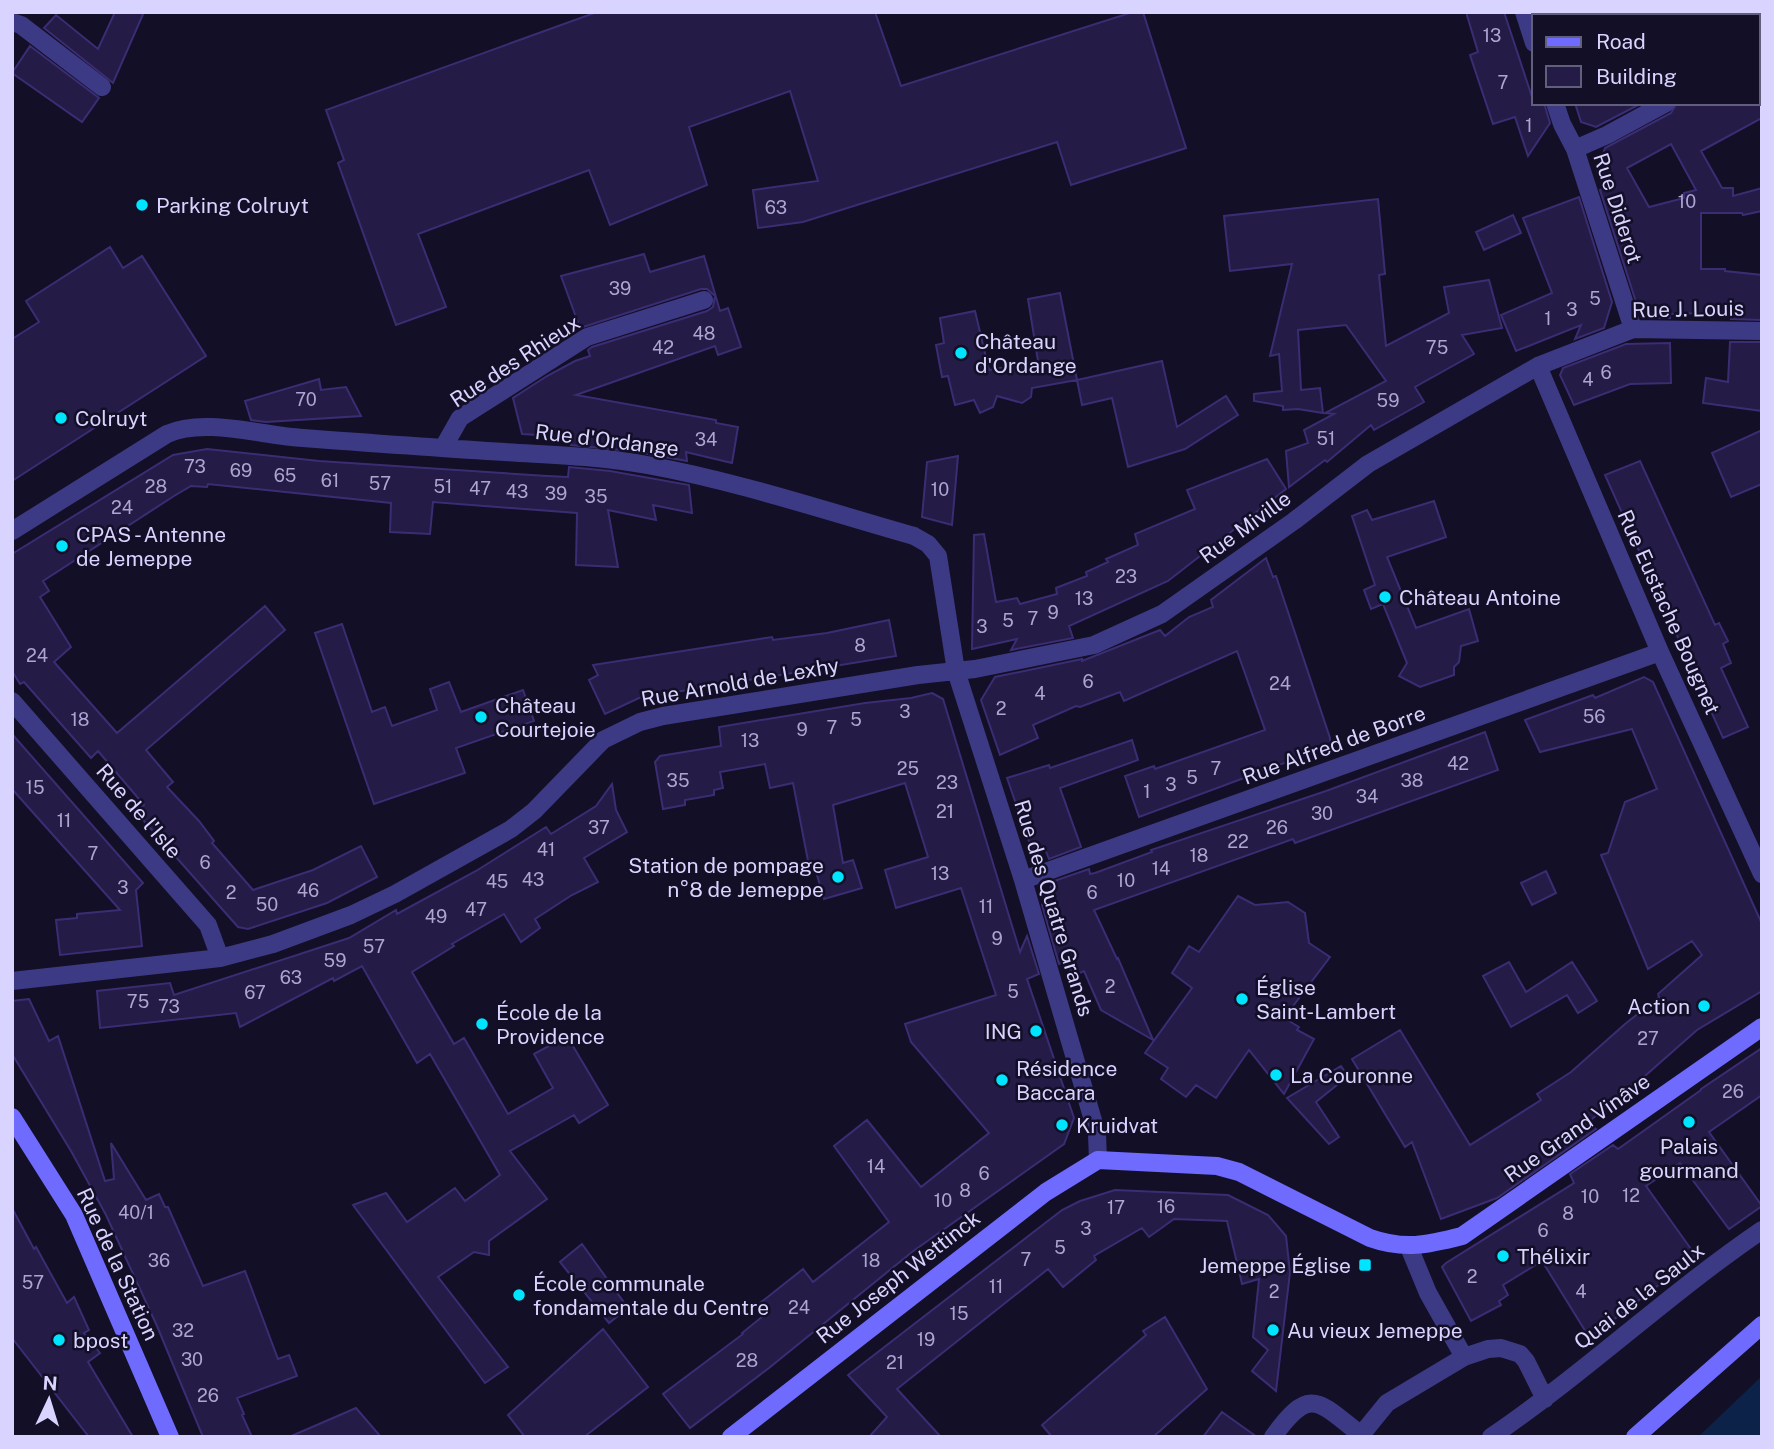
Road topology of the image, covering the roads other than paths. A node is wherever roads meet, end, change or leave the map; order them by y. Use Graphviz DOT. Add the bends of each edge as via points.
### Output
graph roads {
  1 [pos="1524,12"];
  2 [pos="12,22"];
  3 [pos="1532,37"];
  4 [pos="102,87"];
  5 [pos="1556,105"];
  6 [pos="1662,105"];
  7 [pos="1575,149"];
  8 [pos="704,300"];
  9 [pos="1633,329"];
  10 [pos="1762,331"];
  11 [pos="1538,366"];
  12 [pos="443,448"];
  13 [pos="12,531"];
  14 [pos="1660,652"];
  15 [pos="956,671"];
  16 [pos="12,701"];
  17 [pos="1762,874"];
  18 [pos="1023,880"];
  19 [pos="220,958"];
  20 [pos="12,981"];
  21 [pos="1762,1027"];
  22 [pos="12,1116"];
  23 [pos="1098,1160"];
  24 [pos="1762,1230"];
  25 [pos="1409,1247"];
  26 [pos="1762,1325"];
  27 [pos="1464,1357"];
  28 [pos="1545,1399"];
  29 [pos="1363,1436"];
  30 [pos="170,1437"];
  31 [pos="732,1437"];
  32 [pos="1273,1437"];
  33 [pos="1491,1437"];
  34 [pos="1635,1437"];
  1 -- 3 [label="street"];
  2 -- 4 [label="street"];
  5 -- 7 [label="street, Rue Diderot"];
  6 -- 7 [label="street"];
  7 -- 9 [label="street, Rue Diderot"];
  8 -- 12 [label="street, Rue des Rhieux" via="587,337 460,418"];
  9 -- 10 [label="street, Rue J. Louis"];
  9 -- 11 [label="street, Rue J. Louis"];
  11 -- 14 [label="street, Rue Eustache Bougnet"];
  11 -- 15 [label="street, Rue Miville" via="1368,464 1162,614 1094,645"];
  12 -- 13 [label="street, Rue d'Ordange" via="181,428"];
  12 -- 15 [label="street, Rue d'Ordange" via="646,464 914,536 938,556"];
  14 -- 17 [label="street, Rue Eustache Bougnet"];
  14 -- 18 [label="street, Rue Alfred de Borre"];
  15 -- 18 [label="street, Rue des Quatre Grands"];
  15 -- 19 [label="street, Rue Arnold de Lexhy" via="640,722 603,740 534,811 487,844 351,915"];
  16 -- 19 [label="street, Rue de l'Isle" via="208,925"];
  18 -- 23 [label="street, Rue des Quatre Grands" via="1097,1134"];
  19 -- 20 [label="street, Rue Arnold de Lexhy"];
  21 -- 25 [label="street, Rue Grand Vinâve" via="1462,1236"];
  22 -- 30 [label="street, Rue de la Station" via="74,1215"];
  23 -- 25 [label="street" via="1217,1166 1238,1172 1370,1238"];
  23 -- 31 [label="street, Rue Joseph Wettinck" via="1046,1192"];
  24 -- 28 [label="street, Quai de la Saulx"];
  25 -- 27 [label="street" via="1428,1293"];
  26 -- 34 [label="street"];
  27 -- 28 [label="street" via="1488,1349 1513,1350 1526,1361"];
  27 -- 29 [label="street" via="1387,1403"];
  28 -- 33 [label="street, Quai de la Saulx"];
  29 -- 32 [label="street" via="1327,1408 1307,1403 1288,1415"];
}
